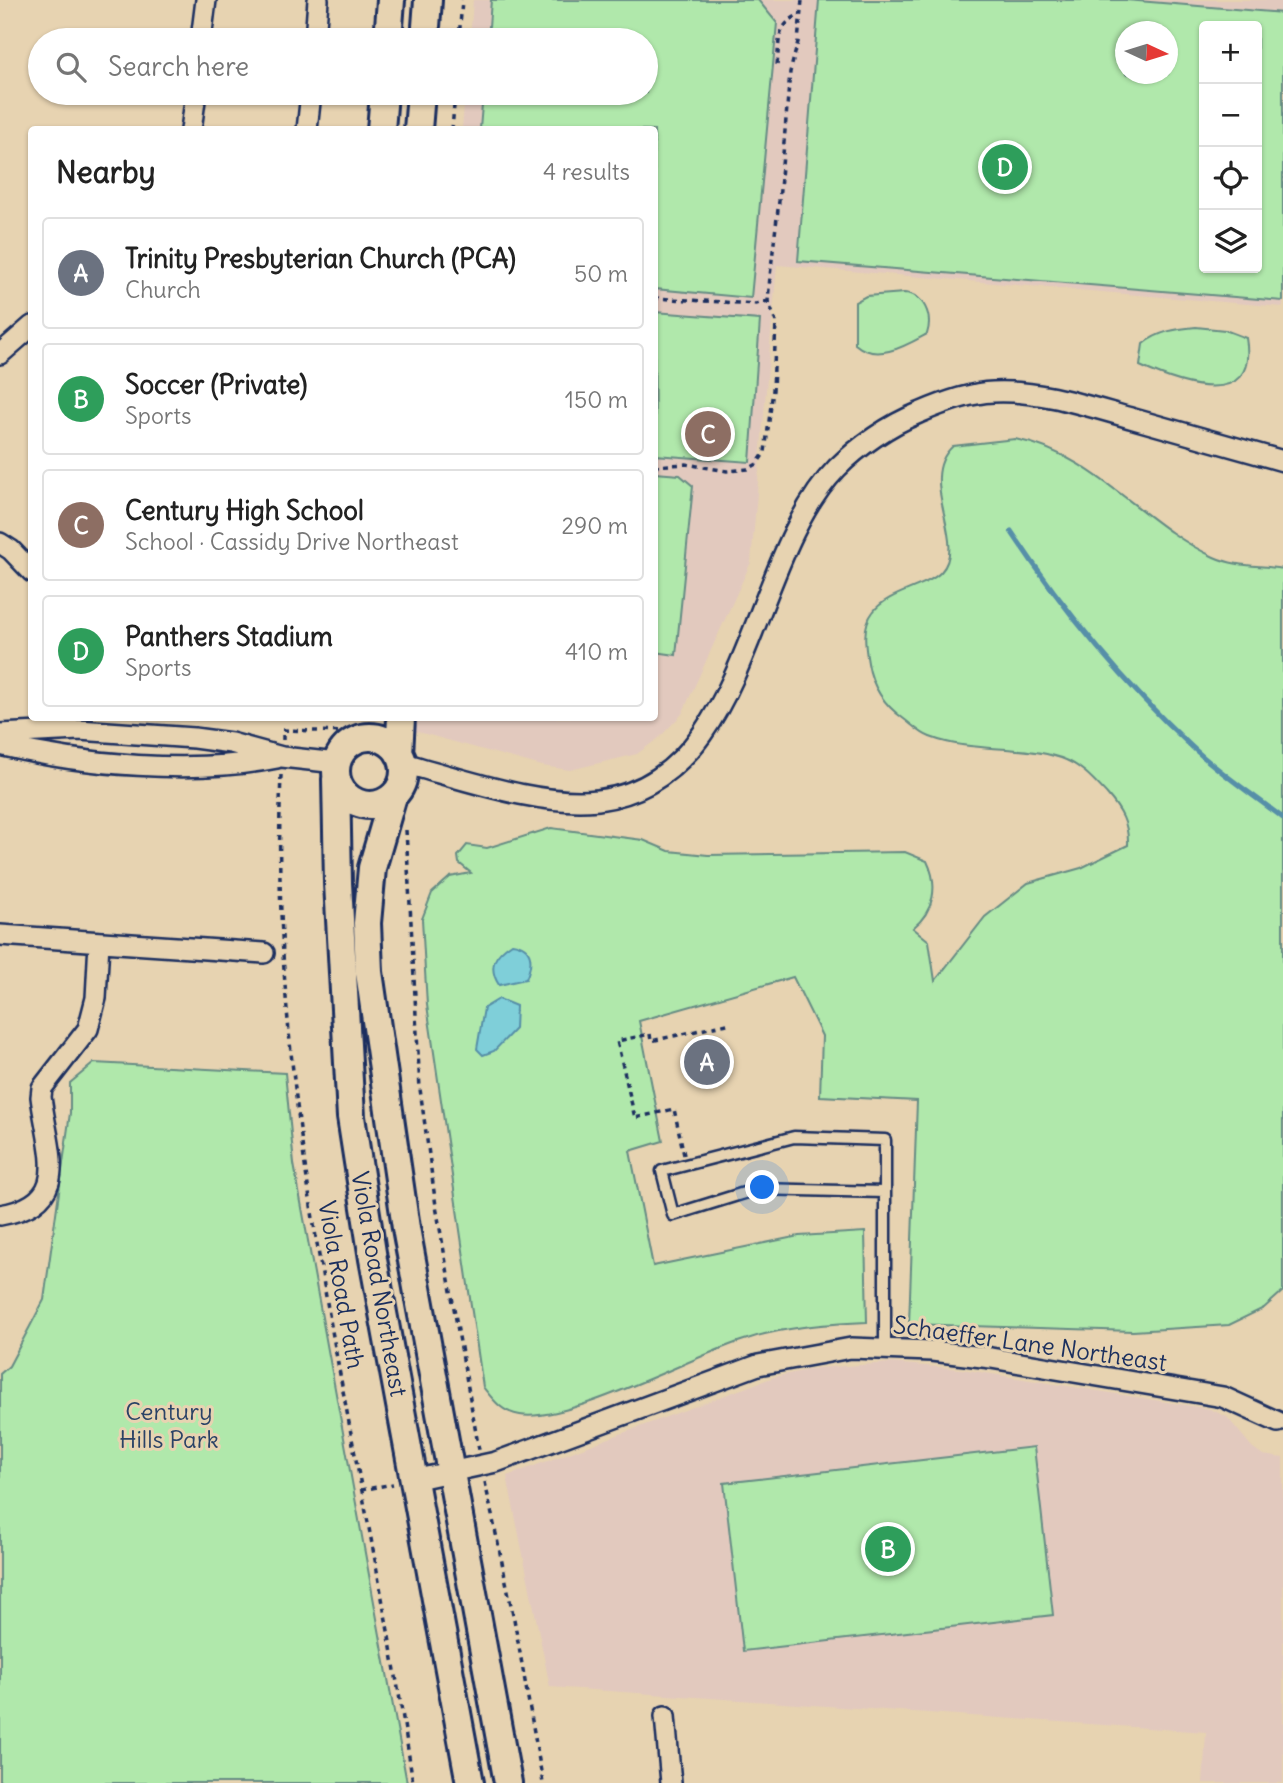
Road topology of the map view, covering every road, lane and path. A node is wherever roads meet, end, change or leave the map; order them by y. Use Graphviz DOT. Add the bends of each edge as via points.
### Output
graph roads {
  1 [pos="206,0"];
  2 [pos="318,0"];
  3 [pos="391,0"];
  4 [pos="428,0"];
  5 [pos="462,0"];
  6 [pos="802,0"];
  7 [pos="801,14"];
  8 [pos="202,28"];
  9 [pos="316,28"];
  10 [pos="389,28"];
  11 [pos="426,28"];
  12 [pos="460,28"];
  13 [pos="778,65"];
  14 [pos="194,105"];
  15 [pos="309,105"];
  16 [pos="383,105"];
  17 [pos="420,105"];
  18 [pos="454,105"];
  19 [pos="192,126"];
  20 [pos="307,126"];
  21 [pos="381,126"];
  22 [pos="418,126"];
  23 [pos="452,126"];
  24 [pos="658,298"];
  25 [pos="768,300"];
  26 [pos="28,330"];
  27 [pos="0,354"];
  28 [pos="1283,461"];
  29 [pos="658,466"];
  30 [pos="0,543"];
  31 [pos="28,568"];
  32 [pos="359,729"];
  33 [pos="283,730"];
  34 [pos="0,734"];
  35 [pos="401,743"];
  36 [pos="0,745"];
  37 [pos="282,757"];
  38 [pos="337,771"];
  39 [pos="281,787"];
  40 [pos="393,796"];
  41 [pos="406,825"];
  42 [pos="0,934"];
  43 [pos="99,942"];
  44 [pos="264,953"];
  45 [pos="732,1023"];
  46 [pos="686,1163"];
  47 [pos="884,1192"];
  48 [pos="0,1215"];
  49 [pos="885,1348"];
  50 [pos="1278,1422"];
  51 [pos="482,1466"];
  52 [pos="452,1472"];
  53 [pos="413,1480"];
  54 [pos="361,1490"];
  55 [pos="665,1716"];
  56 [pos="412,1783"];
  57 [pos="470,1783"];
  58 [pos="508,1783"];
  59 [pos="543,1783"];
  60 [pos="671,1783"];
  1 -- 8 [label="street"];
  2 -- 9 [label="street"];
  3 -- 10 [label="main road"];
  4 -- 11 [label="main road"];
  5 -- 12 [label="path"];
  6 -- 7 [label="path"];
  7 -- 13 [label="path" via="781,29"];
  7 -- 25 [label="path" via="790,72"];
  14 -- 19 [label="street"];
  15 -- 20 [label="street"];
  16 -- 21 [label="main road"];
  17 -- 22 [label="main road"];
  18 -- 23 [label="path"];
  24 -- 25 [label="path" via="756,304"];
  25 -- 29 [label="path" via="776,322 775,363 761,458 748,469 727,471 686,464"];
  26 -- 27 [label="street"];
  28 -- 35 [label="street" via="1044,395 989,392 932,407 904,419 835,470 800,523 713,718 685,759 667,773 628,793 573,802 544,799"];
  30 -- 31 [label="street"];
  32 -- 33 [label="path"];
  32 -- 35 [label="path"];
  32 -- 35 [label="main road"];
  32 -- 38 [label="main road" via="341,751"];
  34 -- 37 [label="street" via="79,730 167,736 231,743"];
  35 -- 40 [label="main road" via="402,782"];
  36 -- 37 [label="street" via="86,759 193,767"];
  37 -- 38 [label="street"];
  38 -- 40 [label="main road" via="346,796 364,805 383,803"];
  38 -- 53 [label="main road, Viola Road Northeast" via="338,883 351,1117"];
  39 -- 54 [label="path, Viola Road Path" via="282,933 301,1152"];
  40 -- 52 [label="main road, Viola Road Northeast" via="372,868 369,971 406,1228"];
  41 -- 51 [label="path" via="420,1089"];
  42 -- 43 [label="street"];
  43 -- 44 [label="street"];
  43 -- 48 [label="street" via="96,998 88,1029 42,1088 51,1169 48,1191 31,1207"];
  45 -- 46 [label="path" via="651,1041 650,1034 617,1041 635,1118 674,1109"];
  46 -- 47 [label="lane" via="794,1137 885,1140"];
  46 -- 47 [label="lane" via="662,1171 673,1214 757,1189"];
  47 -- 49 [label="lane"];
  49 -- 50 [label="street, Schaeffer Lane Northeast" via="991,1358 1223,1396"];
  49 -- 51 [label="street, Schaeffer Lane Northeast" via="851,1348 758,1365"];
  51 -- 52 [label="street, Schaeffer Lane Northeast"];
  51 -- 59 [label="path"];
  52 -- 53 [label="street, Schaeffer Lane Northeast"];
  52 -- 58 [label="main road, Viola Road Northeast"];
  53 -- 54 [label="path"];
  53 -- 57 [label="main road, Viola Road Northeast"];
  54 -- 56 [label="path, Viola Road Path"];
  55 -- 60 [label="street"];
}
